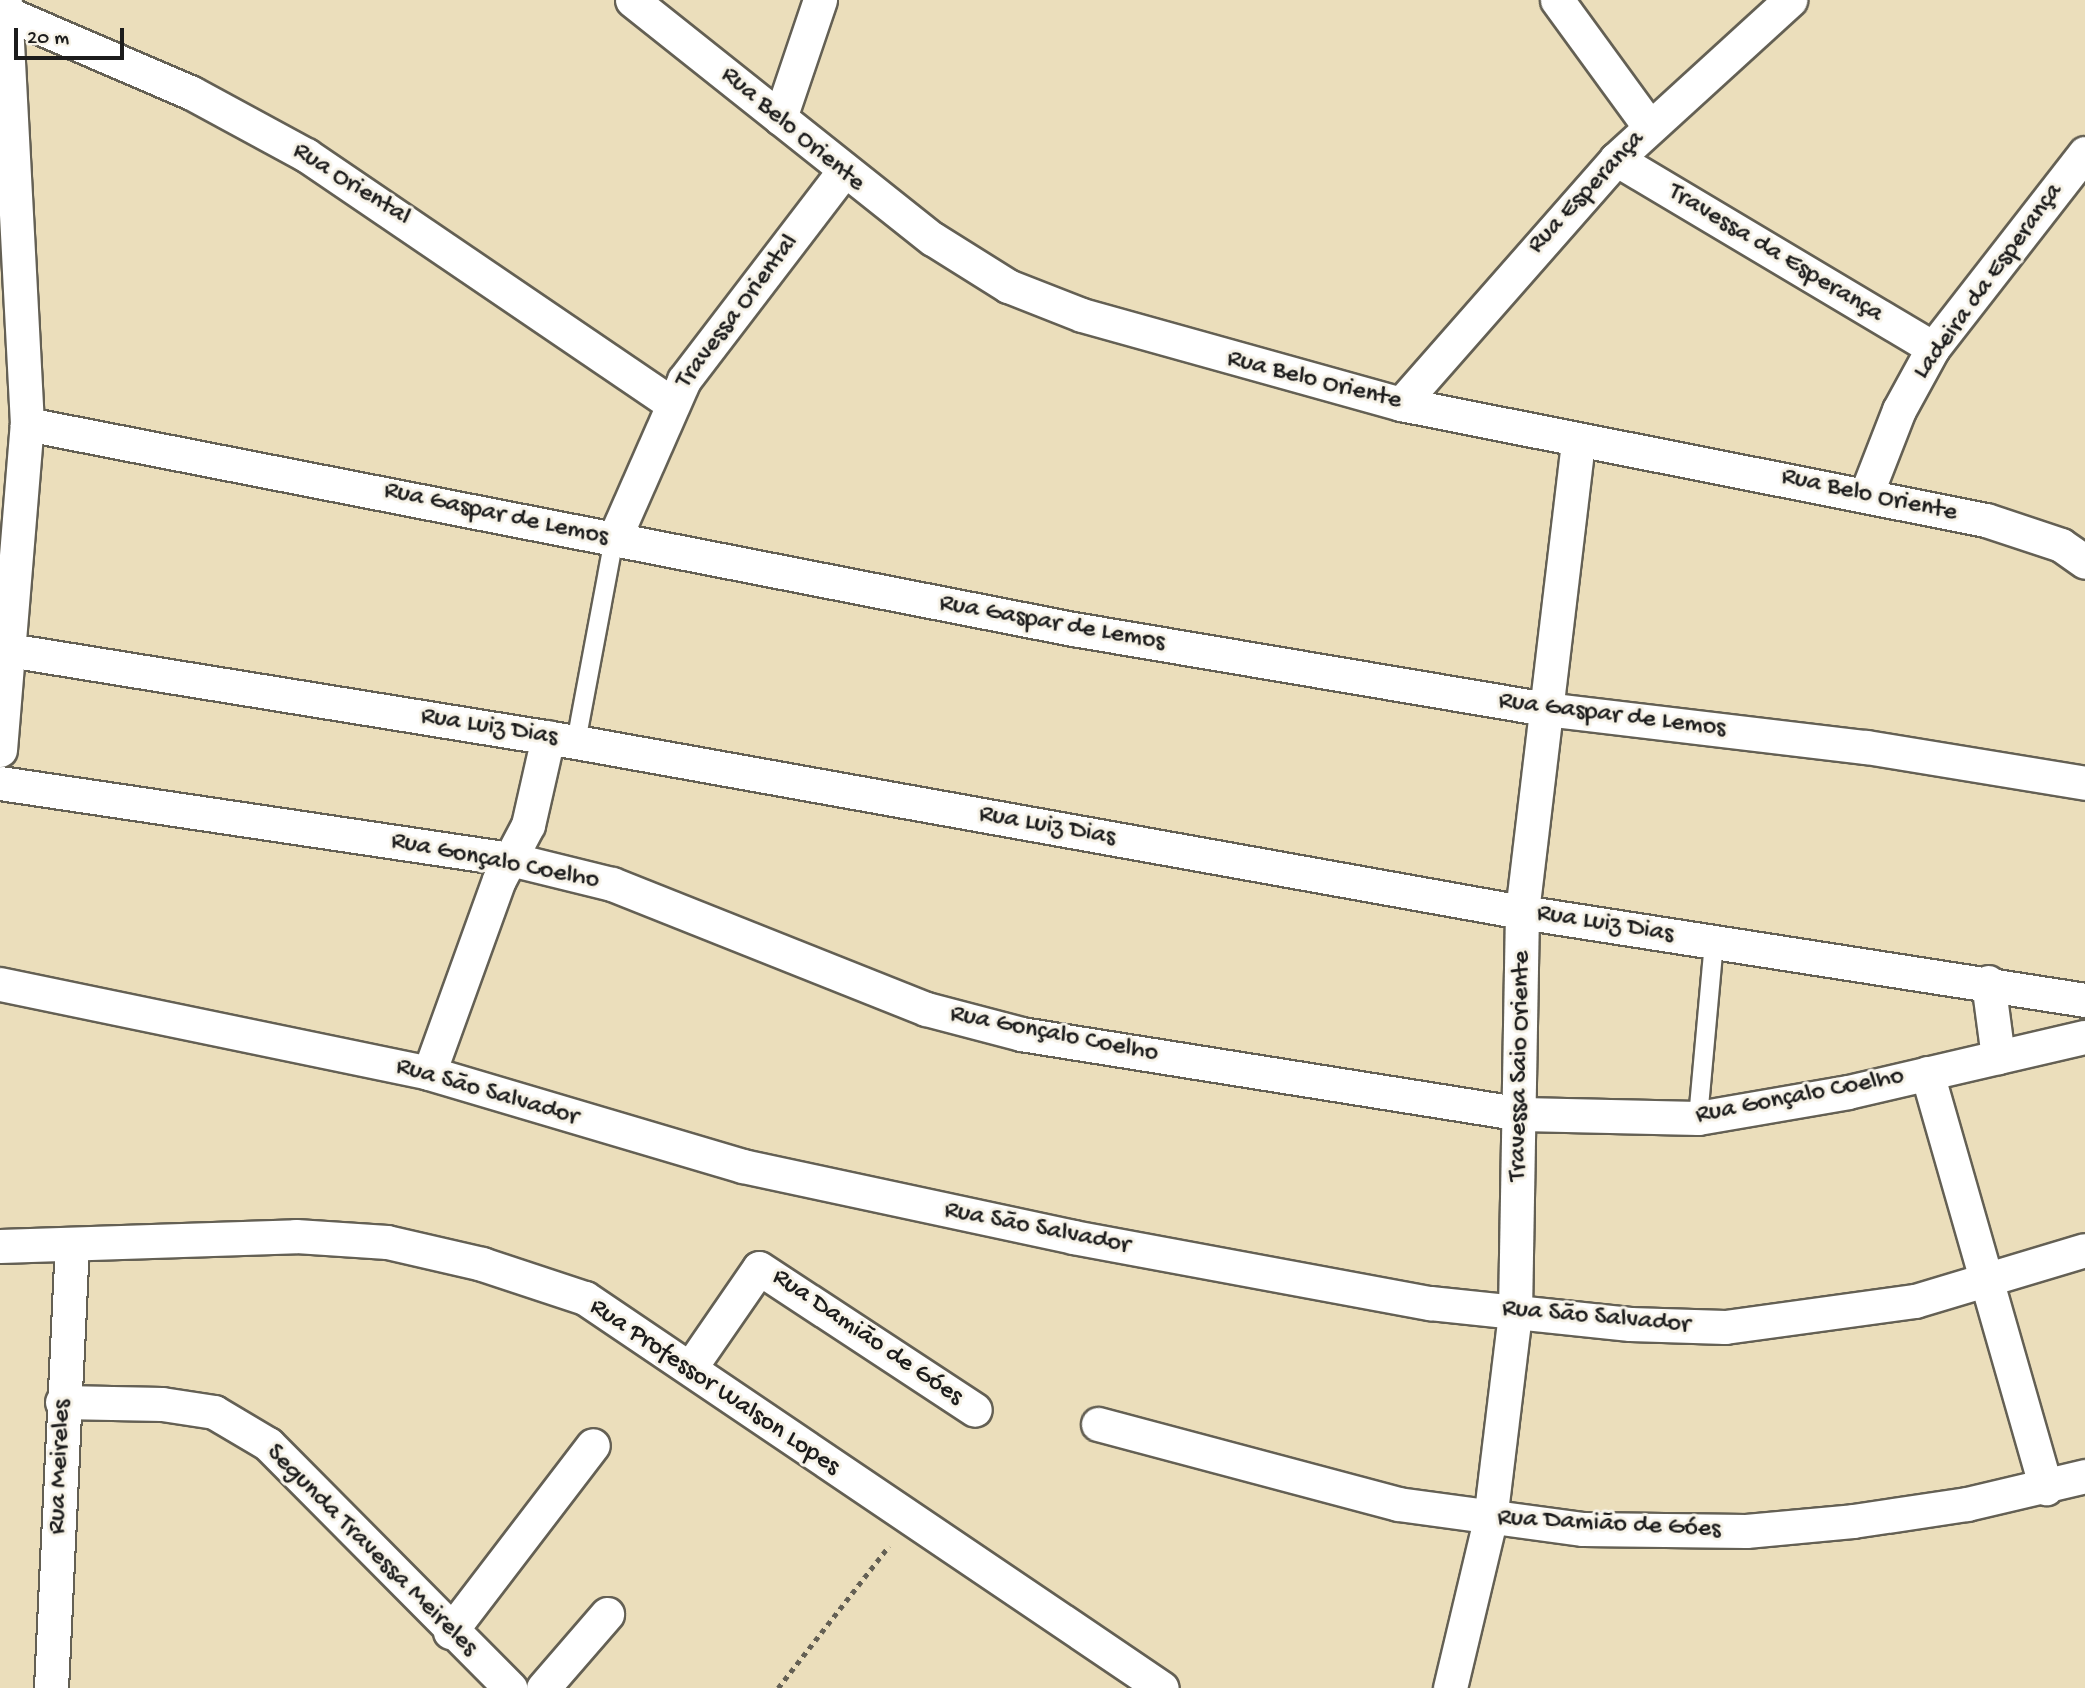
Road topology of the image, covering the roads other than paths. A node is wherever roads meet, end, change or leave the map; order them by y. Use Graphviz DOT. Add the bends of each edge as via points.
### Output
graph roads {
  1 [pos="632,0"];
  2 [pos="820,0"];
  3 [pos="1790,0"];
  4 [pos="1561,1"];
  5 [pos="5,7"];
  6 [pos="780,118"];
  7 [pos="1649,126"];
  8 [pos="2085,153"];
  9 [pos="1616,159"];
  10 [pos="842,173"];
  11 [pos="1933,348"];
  12 [pos="671,402"];
  13 [pos="1401,404"];
  14 [pos="27,424"];
  15 [pos="1578,441"];
  16 [pos="1867,492"];
  17 [pos="614,539"];
  18 [pos="2085,562"];
  19 [pos="9,650"];
  20 [pos="1546,709"];
  21 [pos="562,740"];
  22 [pos="0,750"];
  23 [pos="0,783"];
  24 [pos="2085,783"];
  25 [pos="510,859"];
  26 [pos="1522,912"];
  27 [pos="1714,942"];
  28 [pos="1988,982"];
  29 [pos="0,984"];
  30 [pos="2085,1000"];
  31 [pos="2085,1037"];
  32 [pos="1998,1057"];
  33 [pos="429,1073"];
  34 [pos="1927,1073"];
  35 [pos="1522,1114"];
  36 [pos="1698,1118"];
  37 [pos="0,1246"];
  38 [pos="72,1247"];
  39 [pos="2085,1250"];
  40 [pos="1991,1283"];
  41 [pos="1515,1312"];
  42 [pos="690,1368"];
  43 [pos="62,1402"];
  44 [pos="975,1410"];
  45 [pos="1098,1424"];
  46 [pos="593,1445"];
  47 [pos="2085,1476"];
  48 [pos="2046,1488"];
  49 [pos="1490,1520"];
  50 [pos="607,1614"];
  51 [pos="450,1632"];
  52 [pos="51,1688"];
  53 [pos="510,1688"];
  54 [pos="543,1688"];
  55 [pos="1163,1688"];
  56 [pos="1450,1688"];
  1 -- 6 [label="street, Rua Belo Oriente"];
  2 -- 6 [label="street"];
  3 -- 7 [label="street, Rua Esperança"];
  4 -- 7 [label="street"];
  5 -- 12 [label="street, Rua Oriental" via="192,93 306,155"];
  5 -- 14 [label="street"];
  6 -- 10 [label="street, Rua Belo Oriente"];
  7 -- 9 [label="street, Rua Esperança"];
  8 -- 11 [label="street, Ladeira da Esperança"];
  9 -- 11 [label="street, Travessa da Esperança"];
  9 -- 13 [label="street, Rua Esperança"];
  10 -- 12 [label="street, Travessa Oriental"];
  10 -- 13 [label="street, Rua Belo Oriente" via="1008,286 1225,359"];
  11 -- 16 [label="street, Ladeira da Esperança" via="1888,433"];
  12 -- 17 [label="street, Travessa Oriental"];
  13 -- 15 [label="street, Rua Belo Oriente"];
  14 -- 17 [label="street, Rua Gaspar de Lemos"];
  14 -- 19 [label="street"];
  15 -- 16 [label="street, Rua Belo Oriente"];
  15 -- 20 [label="street, Travessa Saio Oriente"];
  16 -- 18 [label="street, Rua Belo Oriente" via="1986,520 2061,545"];
  17 -- 20 [label="street, Rua Gaspar de Lemos" via="1073,629"];
  17 -- 21 [label="lane, Travessa Oriental"];
  19 -- 21 [label="street, Rua Luiz Dias"];
  19 -- 22 [label="street"];
  20 -- 24 [label="street, Rua Gaspar de Lemos" via="1866,747"];
  20 -- 26 [label="street, Travessa Saio Oriente"];
  21 -- 25 [label="street, Travessa Oriental"];
  21 -- 26 [label="street, Rua Luiz Dias"];
  23 -- 25 [label="street, Rua Gonçalo Coelho"];
  25 -- 33 [label="street, Travessa Oriental"];
  25 -- 35 [label="street, Rua Gonçalo Coelho" via="612,884 926,1009 1021,1034"];
  26 -- 27 [label="street, Rua Luiz Dias"];
  26 -- 35 [label="street, Travessa Saio Oriente"];
  27 -- 28 [label="street, Rua Luiz Dias"];
  27 -- 36 [label="lane"];
  28 -- 30 [label="street, Rua Luiz Dias"];
  28 -- 32 [label="street"];
  29 -- 33 [label="street, Rua São Salvador"];
  31 -- 32 [label="street, Rua Gonçalo Coelho"];
  32 -- 34 [label="street, Rua Gonçalo Coelho"];
  33 -- 41 [label="street, Rua São Salvador" via="756,1169 1352,1290"];
  34 -- 36 [label="street, Rua Gonçalo Coelho"];
  34 -- 40 [label="street"];
  35 -- 36 [label="street, Rua Gonçalo Coelho"];
  35 -- 41 [label="street, Travessa Saio Oriente"];
  37 -- 38 [label="street, Rua Professor Walson Lopes"];
  38 -- 42 [label="street, Rua Professor Walson Lopes" via="172,1237 387,1242 482,1264 585,1298"];
  38 -- 43 [label="street, Rua Meireles"];
  39 -- 40 [label="street, Rua São Salvador"];
  40 -- 41 [label="street, Rua São Salvador" via="1915,1301 1726,1327"];
  40 -- 48 [label="street"];
  41 -- 49 [label="street, Travessa Saio Oriente"];
  42 -- 44 [label="street, Rua Damião de Góes" via="759,1268"];
  42 -- 55 [label="street, Rua Professor Walson Lopes" via="908,1520"];
  43 -- 51 [label="street, Segunda Travessa Meireles" via="162,1404 214,1412 268,1444"];
  43 -- 52 [label="street, Rua Meireles"];
  45 -- 49 [label="street, Rua Damião de Góes" via="1300,1483"];
  46 -- 51 [label="street"];
  47 -- 48 [label="street, Rua Damião de Góes"];
  48 -- 49 [label="street, Rua Damião de Góes" via="1865,1519 1746,1531 1625,1531"];
  49 -- 56 [label="street, Travessa Saio Oriente"];
  50 -- 54 [label="street"];
  51 -- 53 [label="street, Segunda Travessa Meireles"];
}
